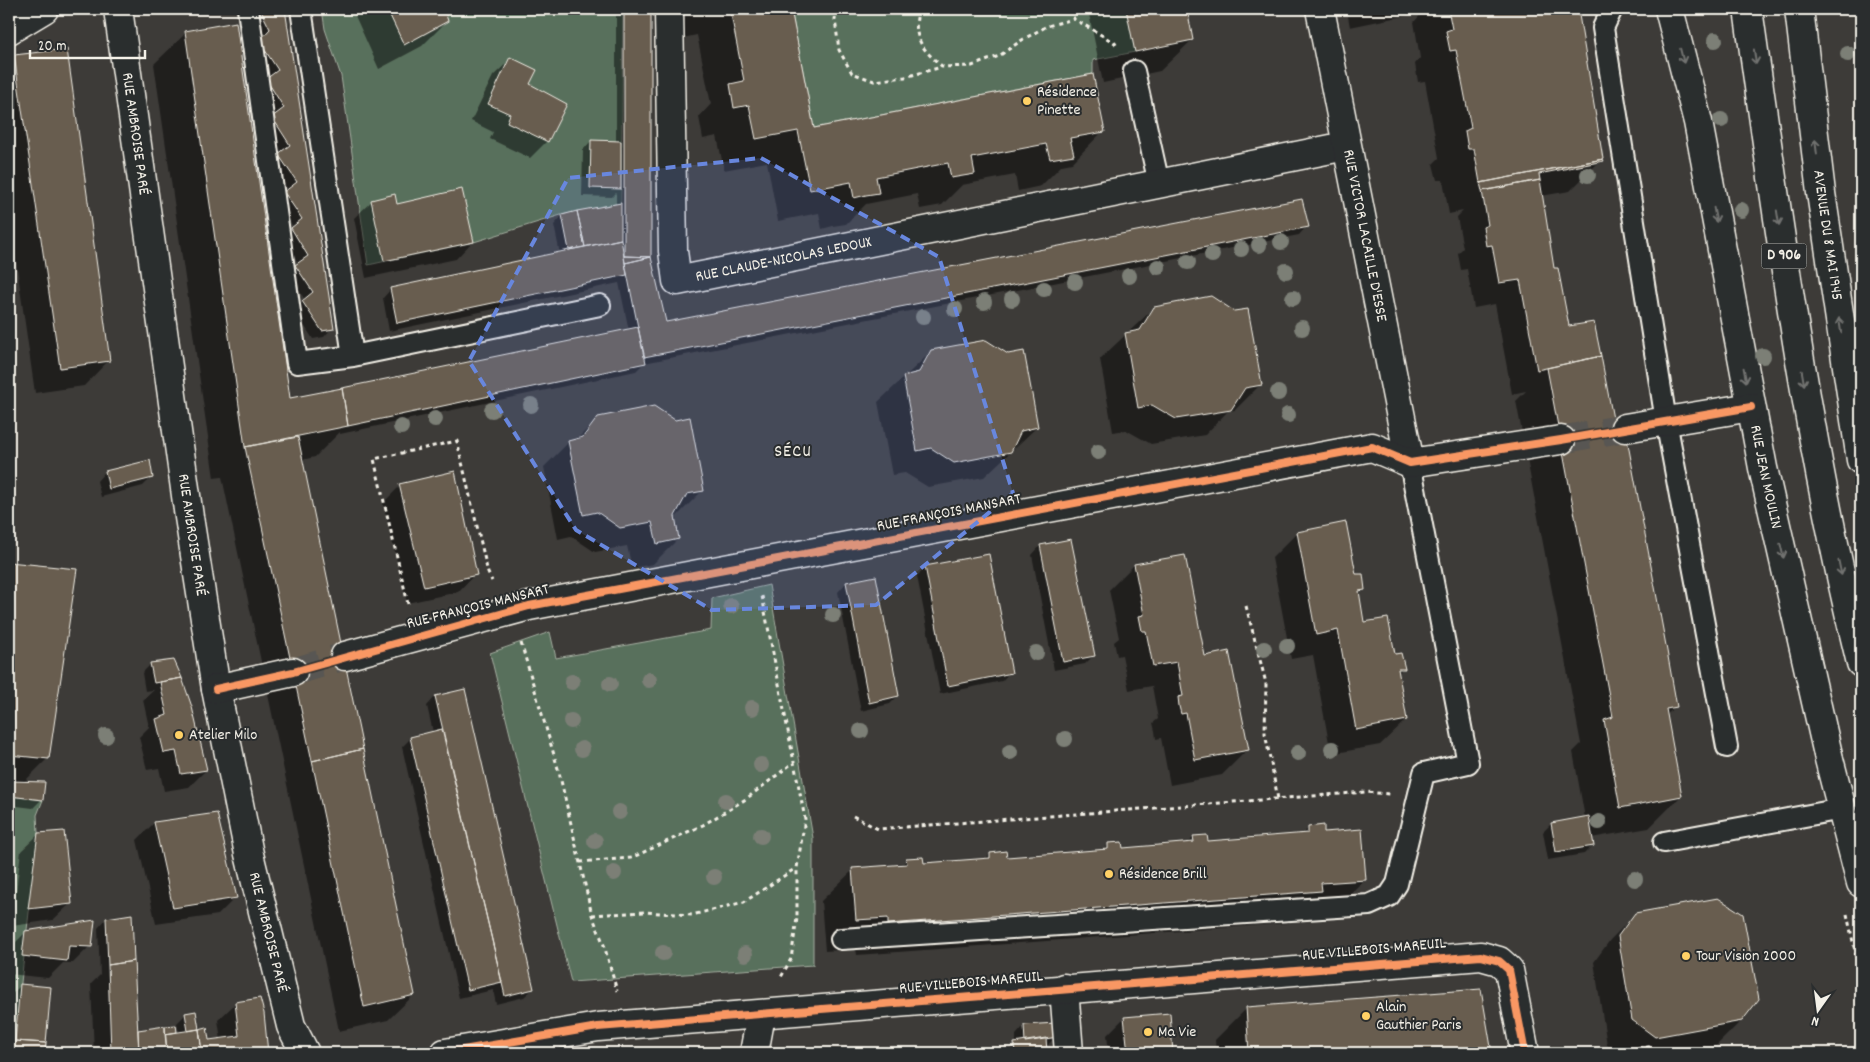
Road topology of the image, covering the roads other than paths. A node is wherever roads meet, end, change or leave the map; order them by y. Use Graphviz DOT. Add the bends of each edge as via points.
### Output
graph roads {
  1 [pos="44,9"];
  2 [pos="118,9"];
  3 [pos="248,9"];
  4 [pos="301,9"];
  5 [pos="669,9"];
  6 [pos="1320,9"];
  7 [pos="1612,9"];
  8 [pos="1669,9"];
  9 [pos="1748,9"];
  10 [pos="1800,9"];
  11 [pos="9,30"];
  12 [pos="1134,70"];
  13 [pos="1346,146"];
  14 [pos="1159,184"];
  15 [pos="600,305"];
  16 [pos="353,356"];
  17 [pos="1751,407"];
  18 [pos="1666,421"];
  19 [pos="1625,428"];
  20 [pos="1561,440"];
  21 [pos="1861,460"];
  22 [pos="1410,462"];
  23 [pos="345,656"];
  24 [pos="1861,663"];
  25 [pos="292,672"];
  26 [pos="216,689"];
  27 [pos="1727,747"];
  28 [pos="1842,809"];
  29 [pos="1664,842"];
  30 [pos="1861,882"];
  31 [pos="841,939"];
  32 [pos="1064,988"];
  33 [pos="761,1015"];
  34 [pos="304,1053"];
  35 [pos="445,1053"];
  36 [pos="754,1053"];
  37 [pos="1069,1053"];
  38 [pos="1525,1053"];
  1 -- 11 [label="street"];
  2 -- 26 [label="street, RUE AMBROISE PARÉ"];
  3 -- 16 [label="lane" via="297,363"];
  4 -- 16 [label="lane"];
  5 -- 14 [label="street, RUE CLAUDE-NICOLAS LEDOUX" via="676,281"];
  6 -- 13 [label="street, RUE VICTOR LACAILLE D'ESSE"];
  7 -- 18 [label="lane" via="1604,28"];
  8 -- 17 [label="street, RUE JEAN MOULIN, one-way" via="1698,122"];
  9 -- 24 [label="street, D 906, one-way" via="1798,352 1826,503"];
  21 -- 10 [label="street, AVENUE DU 8 MAI 1945 / D 906, one-way" via="1821,193"];
  12 -- 14 [label="lane"];
  13 -- 14 [label="street, RUE CLAUDE-NICOLAS LEDOUX"];
  13 -- 22 [label="street, RUE VICTOR LACAILLE D'ESSE"];
  15 -- 16 [label="lane"];
  17 -- 18 [label="street"];
  17 -- 28 [label="street, RUE JEAN MOULIN, one-way" via="1762,468"];
  18 -- 19 [label="street"];
  18 -- 27 [label="lane"];
  20 -- 22 [label="street, RUE FRANÇOIS MANSART"];
  22 -- 23 [label="street, RUE FRANÇOIS MANSART" via="1372,447 508,612"];
  22 -- 31 [label="lane" via="1468,763 1424,774 1397,884 1389,896 1369,905"];
  25 -- 26 [label="street"];
  26 -- 34 [label="street, RUE AMBROISE PARÉ" via="249,854 291,1026"];
  28 -- 29 [label="lane"];
  28 -- 30 [label="street, RUE JEAN MOULIN"];
  32 -- 33 [label="street, RUE VILLEBOIS MAREUIL"];
  32 -- 37 [label="street"];
  32 -- 38 [label="street, RUE VILLEBOIS MAREUIL" via="1481,956 1499,961 1508,970"];
  33 -- 35 [label="street, RUE VILLEBOIS MAREUIL" via="598,1027"];
  33 -- 36 [label="street"];
}
